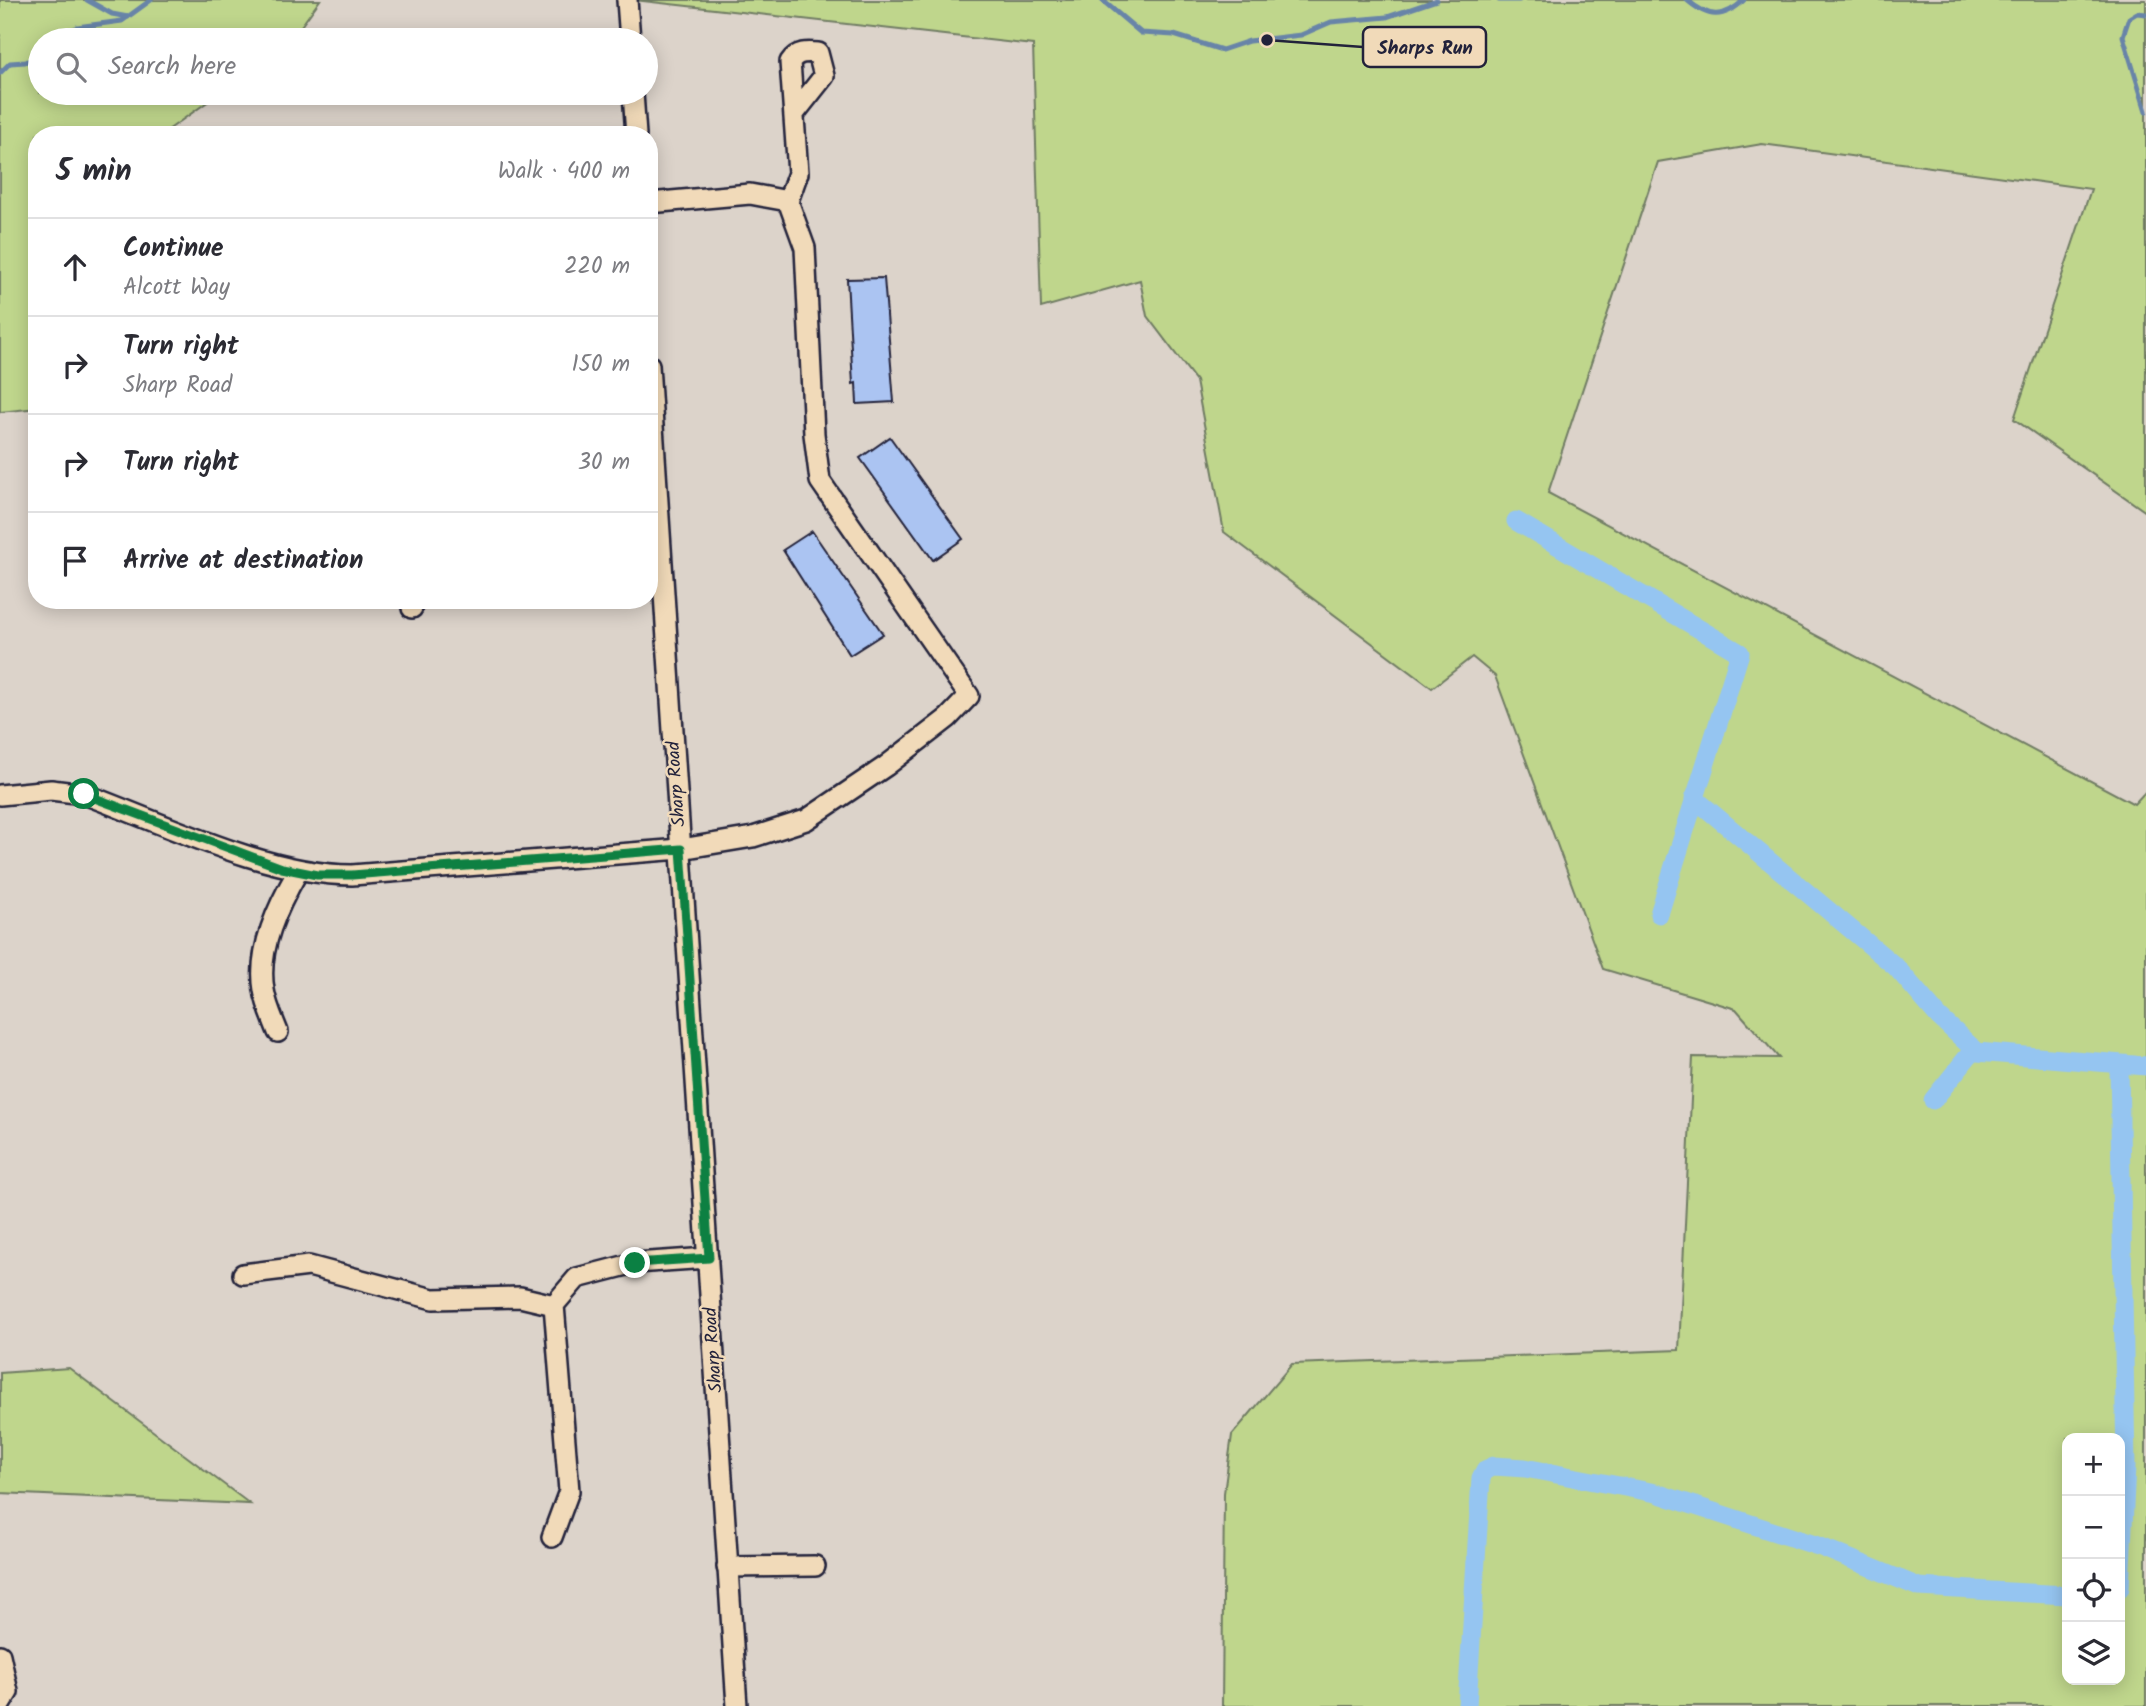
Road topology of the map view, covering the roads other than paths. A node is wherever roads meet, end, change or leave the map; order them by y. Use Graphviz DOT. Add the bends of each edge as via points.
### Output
graph roads {
  1 [pos="627,0"];
  2 [pos="629,28"];
  3 [pos="634,105"];
  4 [pos="794,114"];
  5 [pos="635,126"];
  6 [pos="788,201"];
  7 [pos="658,202"];
  8 [pos="658,501"];
  9 [pos="0,795"];
  10 [pos="681,849"];
  11 [pos="298,871"];
  12 [pos="278,1032"];
  13 [pos="709,1258"];
  14 [pos="243,1274"];
  15 [pos="554,1305"];
  16 [pos="552,1537"];
  17 [pos="815,1566"];
  18 [pos="727,1567"];
  19 [pos="0,1655"];
  20 [pos="0,1704"];
  21 [pos="737,1706"];
  1 -- 2 [label="street"];
  3 -- 5 [label="street"];
  4 -- 6 [label="street" via="798,173"];
  6 -- 7 [label="street" via="750,194"];
  6 -- 10 [label="street" via="805,248 820,481 970,696 886,766 806,820 753,837"];
  8 -- 10 [label="street, Sharp Road"];
  9 -- 11 [label="street" via="51,790 84,794"];
  10 -- 11 [label="street" via="352,875"];
  10 -- 13 [label="street, Sharp Road"];
  11 -- 12 [label="street" via="282,899 262,964 264,992"];
  13 -- 15 [label="street" via="635,1263 577,1278"];
  13 -- 18 [label="street, Sharp Road"];
  14 -- 15 [label="street" via="309,1266 433,1299 520,1297"];
  15 -- 16 [label="street" via="569,1491"];
  17 -- 18 [label="street"];
  18 -- 21 [label="street, Sharp Road"];
  19 -- 20 [label="street" via="8,1692"];
}
